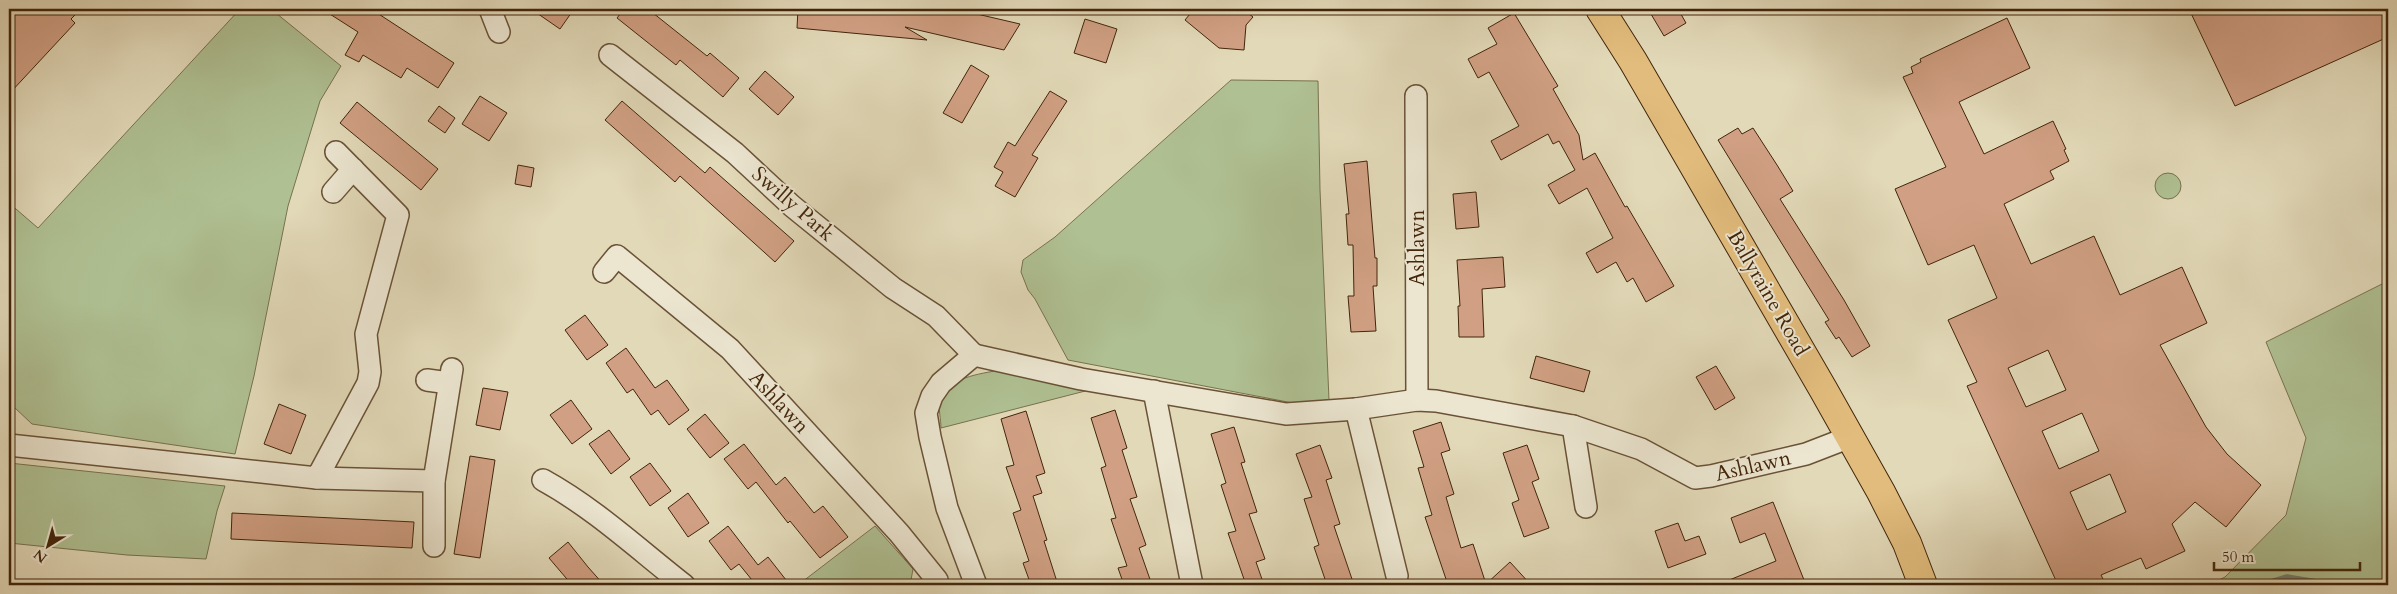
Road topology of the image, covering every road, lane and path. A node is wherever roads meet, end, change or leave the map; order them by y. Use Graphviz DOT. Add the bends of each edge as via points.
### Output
graph roads {
  1 [pos="490,9"];
  2 [pos="1600,9"];
  3 [pos="499,32"];
  4 [pos="610,55"];
  5 [pos="1416,96"];
  6 [pos="336,152"];
  7 [pos="353,169"];
  8 [pos="332,192"];
  9 [pos="604,272"];
  10 [pos="974,356"];
  11 [pos="427,380"];
  12 [pos="1154,391"];
  13 [pos="1417,400"];
  14 [pos="1356,409"];
  15 [pos="1573,426"];
  16 [pos="1850,437"];
  17 [pos="9,445"];
  18 [pos="317,478"];
  19 [pos="543,480"];
  20 [pos="434,481"];
  21 [pos="1586,507"];
  22 [pos="434,546"];
  23 [pos="969,563"];
  24 [pos="1397,576"];
  25 [pos="931,583"];
  26 [pos="684,585"];
  27 [pos="976,585"];
  28 [pos="1192,585"];
  29 [pos="1923,585"];
  1 -- 3 [label="street"];
  2 -- 16 [label="main road, Ballyraine Road"];
  4 -- 10 [label="street, Swilly Park" via="736,154 792,206 892,288 936,316"];
  5 -- 13 [label="street, Ashlawn"];
  6 -- 7 [label="street"];
  7 -- 8 [label="street"];
  7 -- 18 [label="street" via="398,215 366,334 368,383"];
  9 -- 25 [label="street, Ashlawn" via="617,256 730,349 899,533"];
  10 -- 12 [label="street, Ashlawn"];
  10 -- 23 [label="street" via="941,383 926,413 948,508"];
  11 -- 20 [label="street" via="451,376"];
  12 -- 14 [label="street, Ashlawn" via="1286,414"];
  12 -- 28 [label="street"];
  13 -- 14 [label="street, Ashlawn"];
  13 -- 15 [label="street, Ashlawn"];
  14 -- 24 [label="street"];
  15 -- 16 [label="street, Ashlawn" via="1641,448 1695,478 1806,454"];
  15 -- 21 [label="street"];
  16 -- 29 [label="main road, Ballyraine Road" via="1907,543"];
  17 -- 18 [label="street"];
  18 -- 20 [label="street"];
  19 -- 26 [label="street" via="591,510"];
  20 -- 22 [label="street"];
  23 -- 25 [label="street, Ashlawn"];
  23 -- 27 [label="street"];
}
